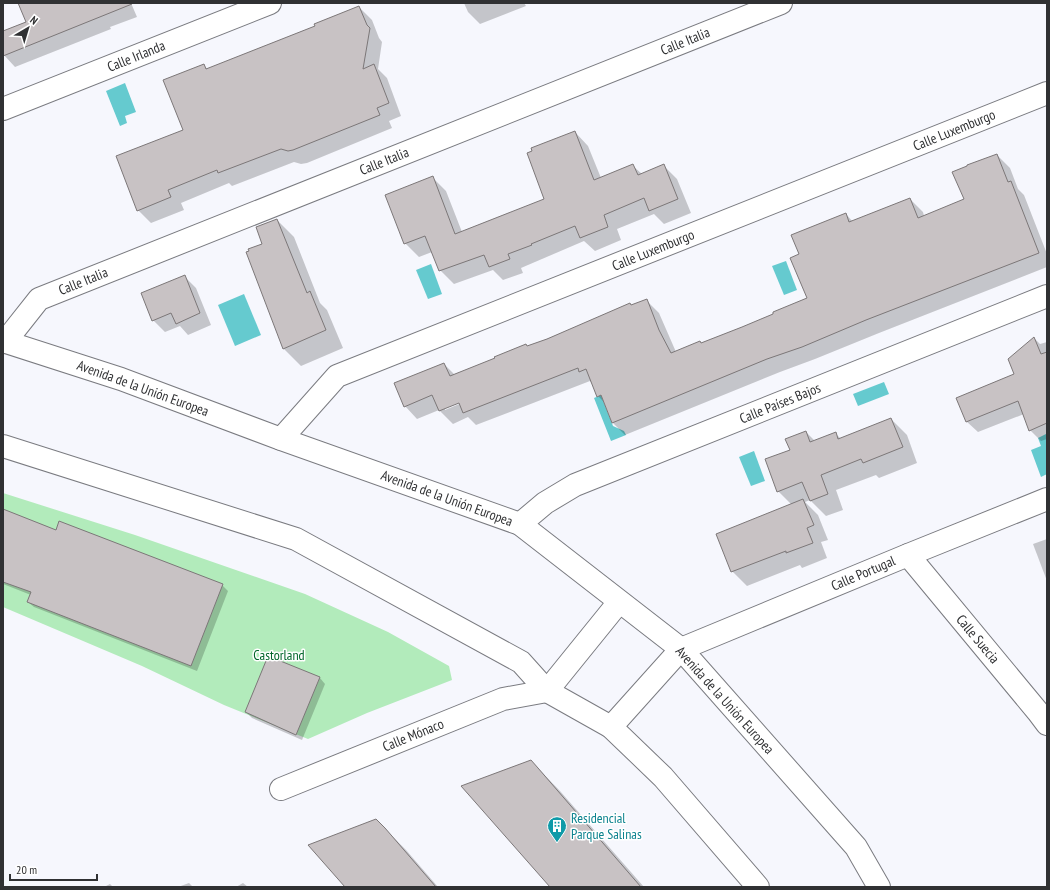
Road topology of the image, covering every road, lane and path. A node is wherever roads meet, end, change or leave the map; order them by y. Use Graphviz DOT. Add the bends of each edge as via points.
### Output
graph roads {
  1 [pos="270,3"];
  2 [pos="781,3"];
  3 [pos="1047,93"];
  4 [pos="3,109"];
  5 [pos="1047,296"];
  6 [pos="4,342"];
  7 [pos="281,439"];
  8 [pos="3,446"];
  9 [pos="1047,499"];
  10 [pos="520,524"];
  11 [pos="908,554"];
  12 [pos="619,602"];
  13 [pos="680,649"];
  14 [pos="547,691"];
  15 [pos="1044,715"];
  16 [pos="611,727"];
  17 [pos="281,789"];
  18 [pos="758,887"];
  19 [pos="879,887"];
  1 -- 4 [label="street, Calle Irlanda"];
  2 -- 6 [label="street, Calle Italia" via="39,299"];
  3 -- 7 [label="street, Calle Luxemburgo" via="338,376"];
  5 -- 10 [label="street, Calle Países Bajos" via="575,485 545,503"];
  6 -- 7 [label="street, Avenida de la Unión Europea" via="121,379"];
  7 -- 10 [label="street, Avenida de la Unión Europea"];
  8 -- 14 [label="street" via="296,539 521,662"];
  9 -- 11 [label="street, Calle Portugal"];
  10 -- 12 [label="street, Avenida de la Unión Europea"];
  11 -- 13 [label="street, Calle Portugal"];
  11 -- 15 [label="street, Calle Suecia"];
  12 -- 13 [label="street, Avenida de la Unión Europea"];
  12 -- 14 [label="street"];
  13 -- 16 [label="street"];
  13 -- 19 [label="street, Avenida de la Unión Europea" via="856,847"];
  14 -- 16 [label="street"];
  14 -- 17 [label="street, Calle Mónaco" via="503,698"];
  16 -- 18 [label="street" via="663,777"];
}
